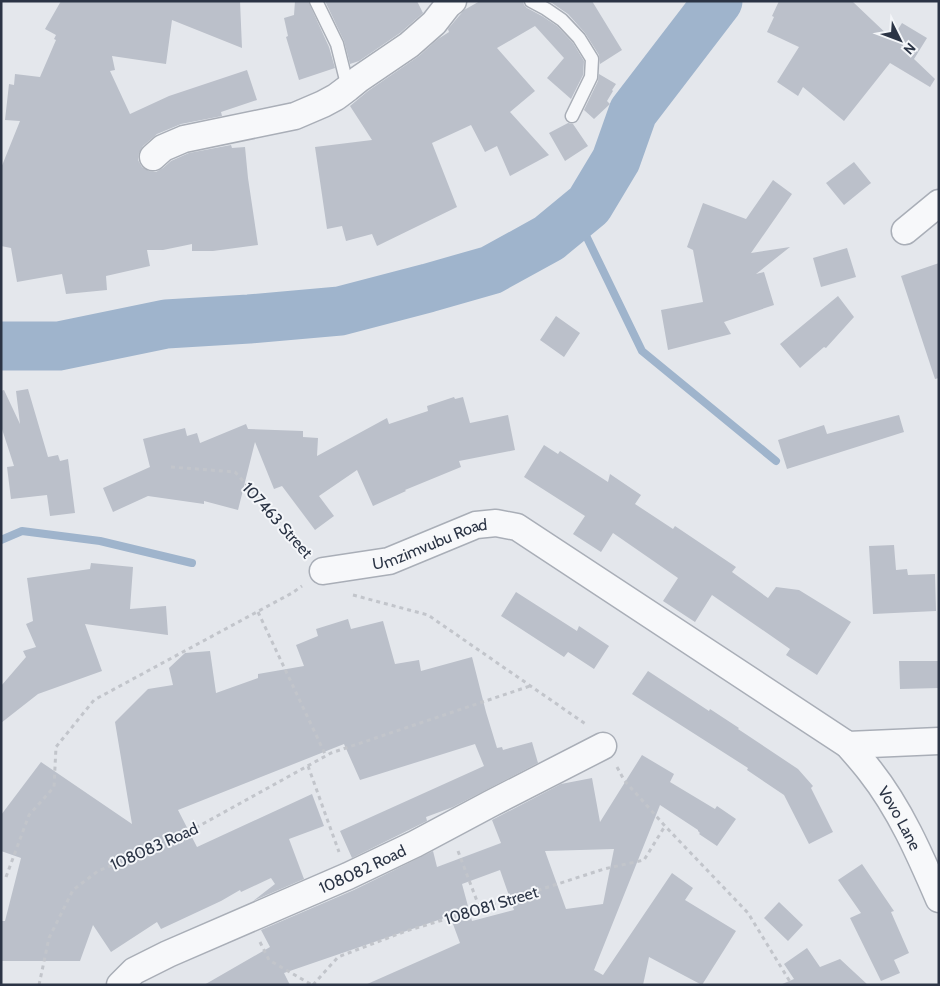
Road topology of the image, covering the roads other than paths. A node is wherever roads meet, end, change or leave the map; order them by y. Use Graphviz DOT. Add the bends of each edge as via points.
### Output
graph roads {
  1 [pos="316,1"];
  2 [pos="453,1"];
  3 [pos="531,1"];
  4 [pos="348,88"];
  5 [pos="572,116"];
  6 [pos="153,157"];
  7 [pos="939,203"];
  8 [pos="905,232"];
  9 [pos="323,571"];
  10 [pos="939,741"];
  11 [pos="848,745"];
  12 [pos="603,746"];
  13 [pos="939,900"];
  14 [pos="120,985"];
  1 -- 4 [label="lane" via="338,44"];
  2 -- 4 [label="street" via="416,40"];
  3 -- 5 [label="lane" via="562,20 592,58 591,77"];
  4 -- 6 [label="street" via="324,104 296,116 184,139 163,148"];
  7 -- 8 [label="street"];
  9 -- 11 [label="street, Umzimvubu Road" via="389,561 476,525 496,523 517,527"];
  10 -- 11 [label="street"];
  11 -- 13 [label="street, Vovo Lane" via="871,771 895,809"];
  12 -- 14 [label="street, 108082 Road" via="415,844 168,954 134,971"];
}
